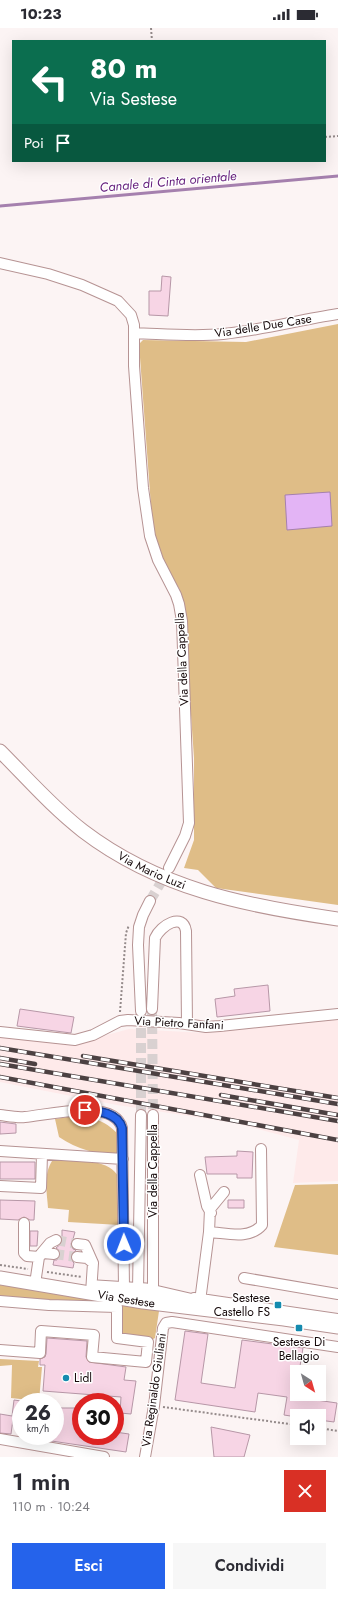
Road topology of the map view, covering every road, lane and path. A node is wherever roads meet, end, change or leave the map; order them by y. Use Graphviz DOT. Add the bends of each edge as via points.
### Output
graph roads {
  1 [pos="152,28"];
  2 [pos="152,40"];
  3 [pos="338,136"];
  4 [pos="326,137"];
  5 [pos="0,263"];
  6 [pos="338,314"];
  7 [pos="134,333"];
  8 [pos="1,751"];
  9 [pos="168,868"];
  10 [pos="150,901"];
  11 [pos="338,920"];
  12 [pos="131,924"];
  13 [pos="152,1009"];
  14 [pos="141,1011"];
  15 [pos="338,1014"];
  16 [pos="120,1021"];
  17 [pos="187,1023"];
  18 [pos="0,1032"];
  19 [pos="0,1115"];
  20 [pos="141,1115"];
  21 [pos="153,1115"];
  22 [pos="262,1149"];
  23 [pos="0,1152"];
  24 [pos="42,1154"];
  25 [pos="122,1159"];
  26 [pos="200,1175"];
  27 [pos="0,1186"];
  28 [pos="224,1192"];
  29 [pos="211,1213"];
  30 [pos="24,1223"];
  31 [pos="209,1232"];
  32 [pos="56,1240"];
  33 [pos="77,1244"];
  34 [pos="54,1254"];
  35 [pos="39,1256"];
  36 [pos="77,1257"];
  37 [pos="93,1263"];
  38 [pos="0,1265"];
  39 [pos="2,1278"];
  40 [pos="35,1278"];
  41 [pos="244,1278"];
  42 [pos="93,1288"];
  43 [pos="124,1288"];
  44 [pos="146,1291"];
  45 [pos="338,1294"];
  46 [pos="0,1301"];
  47 [pos="197,1304"];
  48 [pos="338,1319"];
  49 [pos="166,1323"];
  50 [pos="338,1327"];
  51 [pos="338,1347"];
  52 [pos="0,1350"];
  53 [pos="154,1406"];
  54 [pos="290,1424"];
  55 [pos="326,1429"];
  56 [pos="338,1431"];
  57 [pos="0,1440"];
  58 [pos="104,1457"];
  59 [pos="145,1457"];
  1 -- 2 [label="path"];
  3 -- 4 [label="path"];
  5 -- 7 [label="street" via="48,274 109,296 118,301 131,315"];
  6 -- 7 [label="street, Via delle Due Case" via="221,334 191,336"];
  7 -- 9 [label="street, Via della Cappella" via="134,373 143,488 150,536 158,560 179,604 182,621 189,823"];
  8 -- 11 [label="main road, Via Mario Luzi" via="67,818 136,866 213,896"];
  10 -- 14 [label="street" via="139,928"];
  12 -- 16 [label="path" via="126,932"];
  13 -- 17 [label="street" via="155,938 166,924 181,923 186,931"];
  15 -- 17 [label="street, Via Pietro Fanfani" via="206,1027"];
  16 -- 17 [label="street, Via Pietro Fanfani"];
  16 -- 18 [label="street, Via Pietro Fanfani" via="93,1035 75,1040"];
  19 -- 25 [label="street, Via Sestese" via="23,1117 95,1110 118,1120 121,1124"];
  20 -- 44 [label="street, Via della Cappella"];
  21 -- 44 [label="street, Via della Cappella"];
  22 -- 31 [label="street" via="262,1225 256,1232 245,1235"];
  23 -- 24 [label="street"];
  24 -- 25 [label="street"];
  24 -- 27 [label="street" via="41,1188"];
  25 -- 43 [label="street, Via Sestese"];
  26 -- 29 [label="street"];
  28 -- 29 [label="street" via="212,1206"];
  29 -- 31 [label="street"];
  30 -- 35 [label="street" via="24,1253 27,1256"];
  31 -- 47 [label="street"];
  32 -- 35 [label="street"];
  33 -- 37 [label="street" via="85,1245"];
  34 -- 35 [label="street" via="46,1253"];
  35 -- 40 [label="street"];
  36 -- 37 [label="street" via="87,1258"];
  37 -- 42 [label="street"];
  38 -- 40 [label="path"];
  39 -- 40 [label="main road, Via Sestese"];
  40 -- 42 [label="main road, Via Sestese"];
  40 -- 42 [label="path"];
  41 -- 45 [label="street"];
  42 -- 43 [label="main road, Via Sestese"];
  42 -- 44 [label="street"];
  42 -- 47 [label="main road, Via Sestese"];
  43 -- 44 [label="main road, Via Sestese"];
  44 -- 47 [label="street"];
  44 -- 47 [label="main road, Via Sestese" via="167,1294"];
  46 -- 52 [label="street" via="117,1307 117,1338 148,1342 146,1362 92,1357 94,1335 41,1331 40,1353"];
  47 -- 48 [label="street, Via Sestese"];
  47 -- 50 [label="main road, Via Sestese" via="250,1315"];
  49 -- 51 [label="street, Via Sestese"];
  49 -- 53 [label="street, Via Reginaldo Giuliani" via="163,1328"];
  53 -- 54 [label="path"];
  53 -- 59 [label="street, Via Reginaldo Giuliani"];
  55 -- 56 [label="path"];
  57 -- 58 [label="street"];
}
